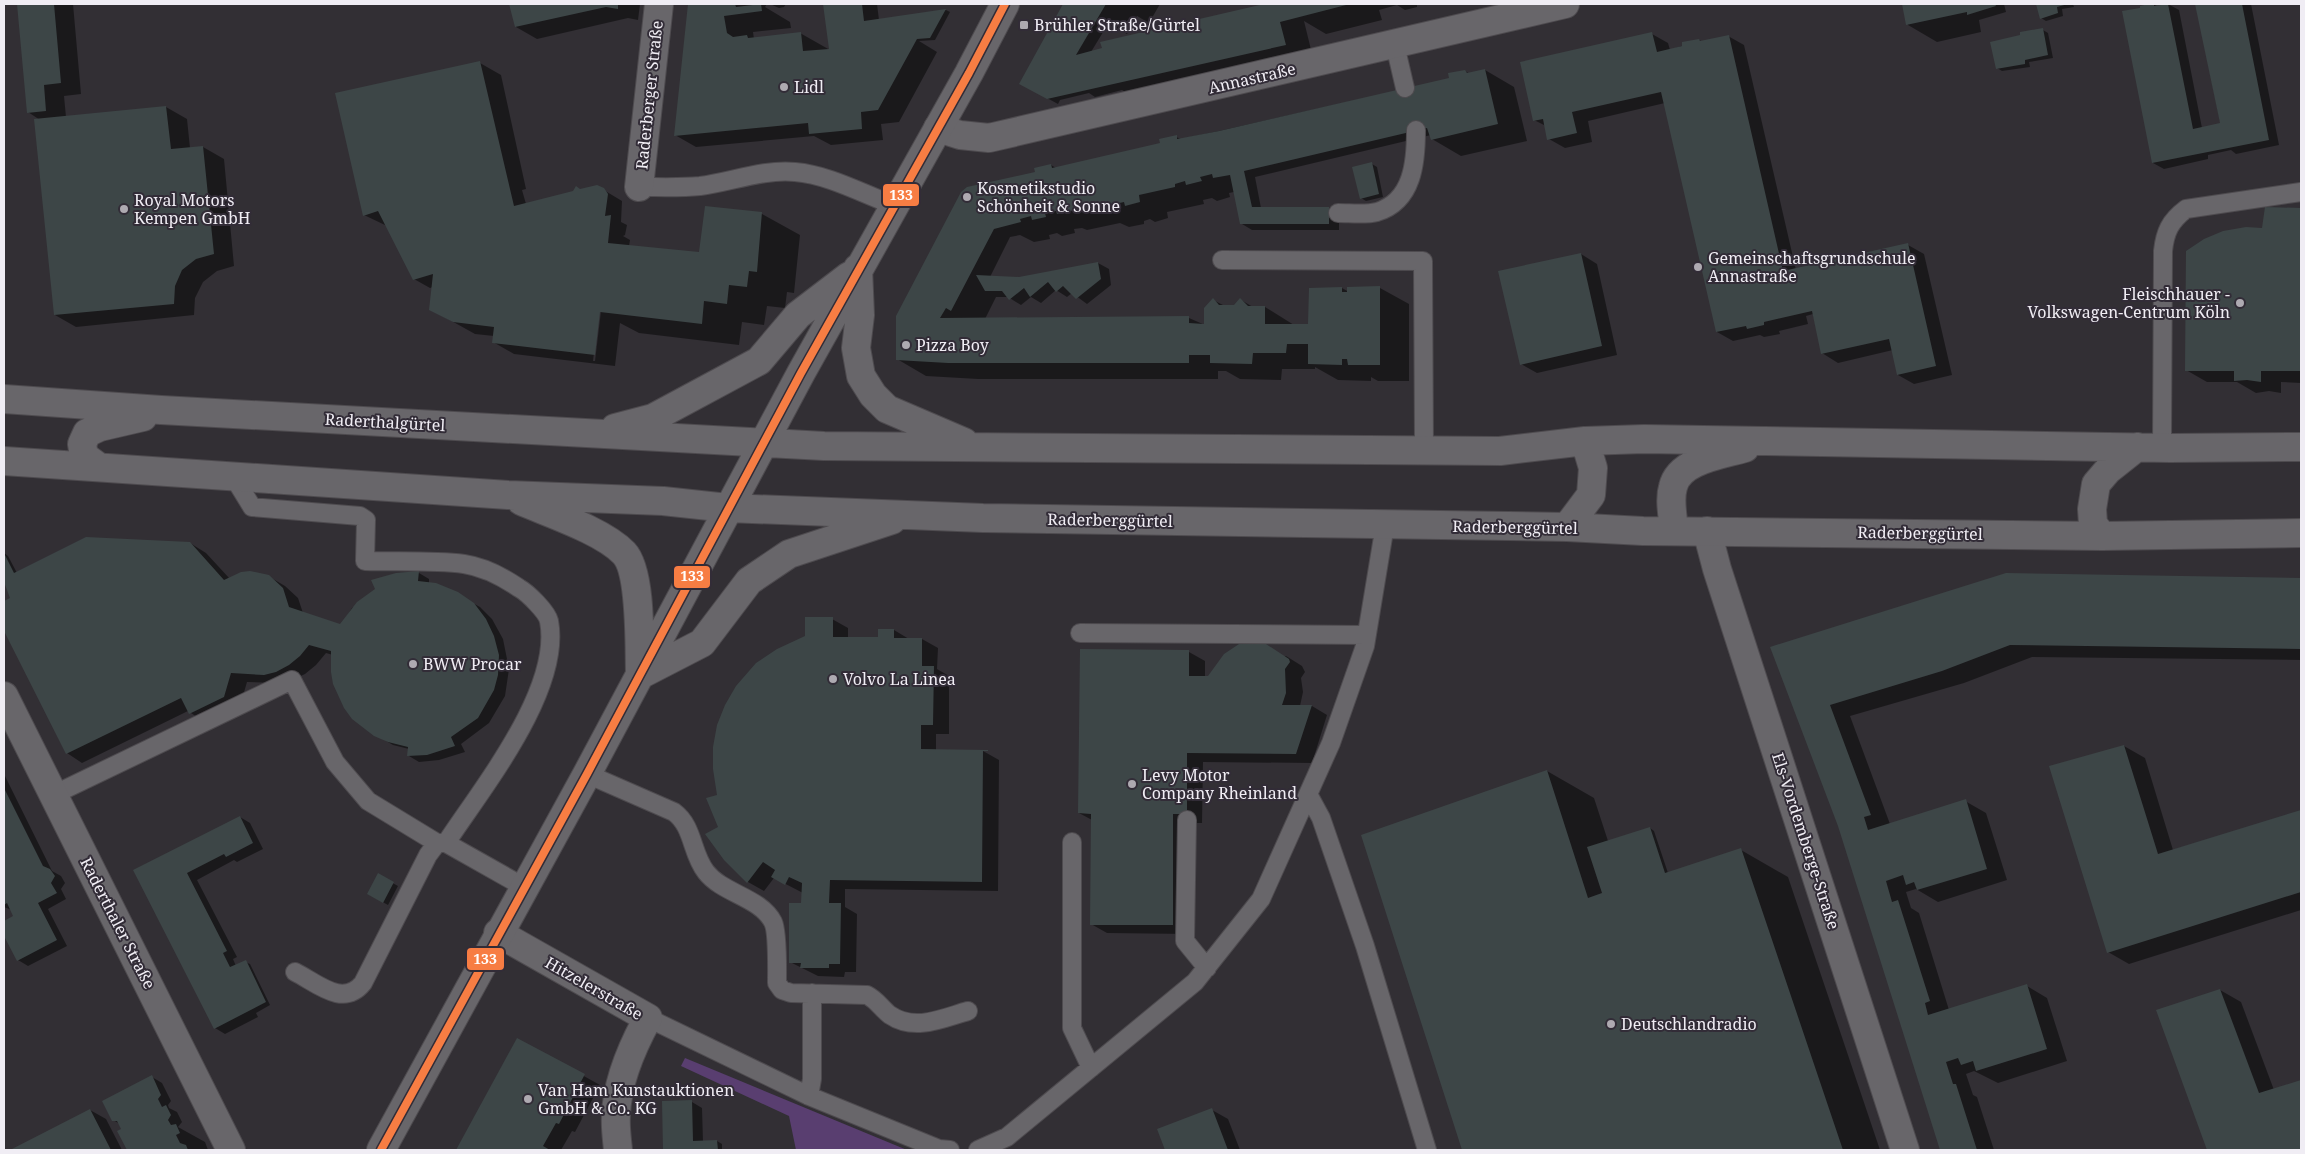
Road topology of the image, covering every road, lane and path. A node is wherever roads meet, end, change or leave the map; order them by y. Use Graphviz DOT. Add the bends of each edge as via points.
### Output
graph roads {
  1 [pos="660,4"];
  2 [pos="1006,4"];
  3 [pos="1565,4"];
  4 [pos="1395,45"];
  5 [pos="1406,88"];
  6 [pos="938,128"];
  7 [pos="1416,130"];
  8 [pos="639,187"];
  9 [pos="2301,192"];
  10 [pos="896,206"];
  11 [pos="1338,213"];
  12 [pos="1222,260"];
  13 [pos="858,268"];
  14 [pos="4,399"];
  15 [pos="161,410"];
  16 [pos="587,434"];
  17 [pos="1585,441"];
  18 [pos="766,442"];
  19 [pos="1765,442"];
  20 [pos="2150,447"];
  21 [pos="2301,447"];
  22 [pos="977,448"];
  23 [pos="1424,450"];
  24 [pos="4,461"];
  25 [pos="99,467"];
  26 [pos="233,476"];
  27 [pos="508,495"];
  28 [pos="728,508"];
  29 [pos="907,515"];
  30 [pos="1385,525"];
  31 [pos="1567,527"];
  32 [pos="1674,530"];
  33 [pos="1707,531"];
  34 [pos="2301,533"];
  35 [pos="2102,536"];
  36 [pos="1080,633"];
  37 [pos="1367,635"];
  38 [pos="640,676"];
  39 [pos="4,696"];
  40 [pos="587,774"];
  41 [pos="1308,794"];
  42 [pos="53,795"];
  43 [pos="1187,820"];
  44 [pos="1072,842"];
  45 [pos="442,844"];
  46 [pos="524,886"];
  47 [pos="498,934"];
  48 [pos="1207,968"];
  49 [pos="295,972"];
  50 [pos="812,994"];
  51 [pos="968,1011"];
  52 [pos="648,1018"];
  53 [pos="1092,1068"];
  54 [pos="809,1096"];
  55 [pos="231,1150"];
  56 [pos="381,1150"];
  57 [pos="618,1150"];
  58 [pos="950,1150"];
  59 [pos="978,1150"];
  60 [pos="1427,1150"];
  61 [pos="1905,1150"];
  1 -- 8 [label="main road, Raderberger Straße"];
  2 -- 6 [label="main road"];
  3 -- 4 [label="main road, Annastraße"];
  4 -- 5 [label="lane"];
  4 -- 6 [label="main road, Annastraße" via="989,138 960,135"];
  6 -- 10 [label="main road"];
  7 -- 11 [label="lane" via="1412,178 1391,206 1376,212"];
  8 -- 10 [label="lane" via="701,186 746,176 794,172 836,180 850,189"];
  9 -- 20 [label="lane" via="2186,209 2174,218 2168,228 2163,250"];
  10 -- 13 [label="main road"];
  12 -- 23 [label="lane" via="1423,261"];
  13 -- 16 [label="main road" via="798,315 759,361 653,418"];
  13 -- 18 [label="main road"];
  13 -- 22 [label="main road" via="860,315 856,348 861,376 873,395 887,409"];
  14 -- 15 [label="main road, Raderthalgürtel"];
  15 -- 16 [label="main road, Raderthalgürtel"];
  15 -- 25 [label="main road" via="87,433 82,444 84,456"];
  16 -- 18 [label="main road, Raderthalgürtel"];
  17 -- 19 [label="main road"];
  17 -- 23 [label="main road" via="1500,451"];
  17 -- 31 [label="main road" via="1593,468 1591,496"];
  18 -- 22 [label="main road"];
  18 -- 28 [label="main road"];
  19 -- 20 [label="main road"];
  19 -- 32 [label="main road" via="1691,465 1679,473 1672,488"];
  20 -- 21 [label="main road"];
  20 -- 35 [label="main road" via="2108,470 2096,484 2093,524"];
  22 -- 23 [label="main road"];
  24 -- 25 [label="main road"];
  25 -- 26 [label="main road"];
  26 -- 27 [label="main road"];
  26 -- 45 [label="lane" via="252,507 360,516 366,520 366,561 465,564 488,571 503,576 528,594 548,619 551,652 537,698 516,736"];
  27 -- 28 [label="main road" via="663,501"];
  27 -- 38 [label="main road" via="601,536 625,554 636,578"];
  28 -- 29 [label="main road, Raderberggürtel"];
  28 -- 38 [label="main road"];
  29 -- 30 [label="main road, Raderberggürtel"];
  29 -- 38 [label="main road" via="789,554 749,581 702,643"];
  30 -- 31 [label="main road, Raderberggürtel"];
  30 -- 37 [label="lane"];
  31 -- 32 [label="main road, Raderberggürtel"];
  32 -- 33 [label="main road, Raderberggürtel"];
  33 -- 35 [label="main road, Raderberggürtel"];
  33 -- 61 [label="main road, Els-Vordemberge-Straße"];
  34 -- 35 [label="main road, Raderberggürtel"];
  36 -- 37 [label="lane"];
  37 -- 41 [label="lane" via="1331,743"];
  38 -- 40 [label="main road"];
  39 -- 42 [label="main road, Raderthaler Straße"];
  40 -- 46 [label="main road"];
  40 -- 50 [label="lane" via="682,818 706,872 720,886 769,915 774,925 777,983 782,990"];
  41 -- 48 [label="lane" via="1261,899"];
  41 -- 60 [label="lane" via="1321,818 1352,908"];
  42 -- 45 [label="lane" via="292,680 335,762 368,801"];
  42 -- 55 [label="main road, Raderthaler Straße"];
  43 -- 48 [label="lane" via="1185,941"];
  44 -- 53 [label="lane" via="1072,1028"];
  45 -- 46 [label="lane"];
  45 -- 49 [label="lane" via="428,855 358,990 339,995"];
  46 -- 47 [label="main road"];
  47 -- 52 [label="main road, Hitzelerstraße"];
  47 -- 56 [label="main road"];
  48 -- 53 [label="lane" via="1196,982"];
  50 -- 51 [label="lane" via="867,995 902,1022 916,1024"];
  50 -- 54 [label="lane"];
  52 -- 54 [label="lane"];
  52 -- 57 [label="main road, Hitzelerstraße" via="636,1040 621,1082 616,1114"];
  53 -- 59 [label="lane" via="1007,1137"];
  54 -- 58 [label="lane" via="939,1149"];
}
